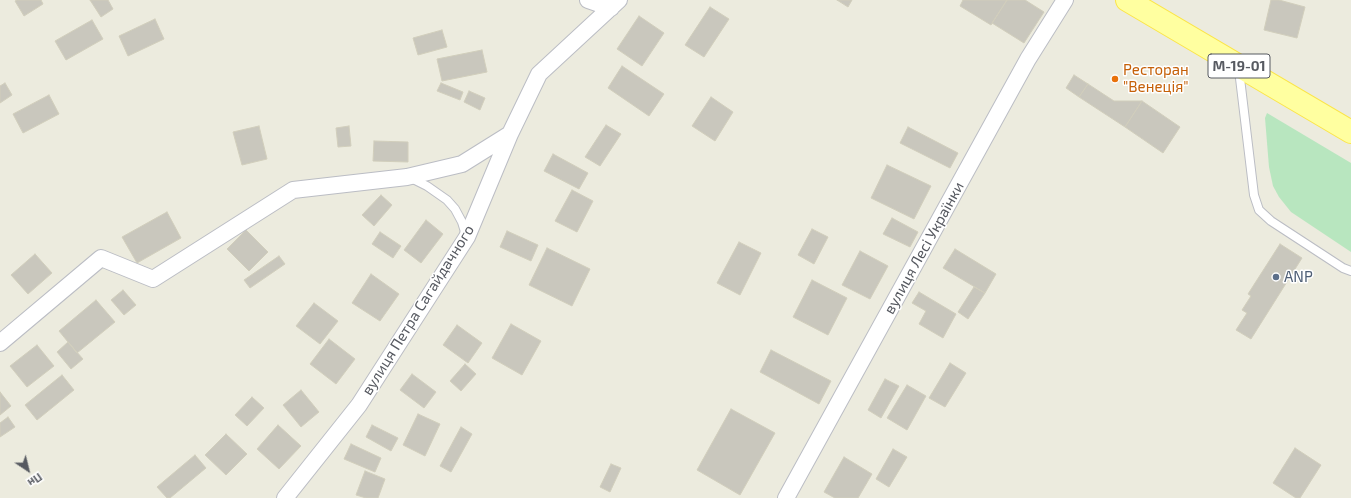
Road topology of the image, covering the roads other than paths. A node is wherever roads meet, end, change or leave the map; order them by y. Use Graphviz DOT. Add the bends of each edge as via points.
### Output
graph roads {
  1 [pos="588,0"];
  2 [pos="1065,0"];
  3 [pos="1128,0"];
  4 [pos="615,4"];
  5 [pos="1238,65"];
  6 [pos="1351,132"];
  7 [pos="510,134"];
  8 [pos="407,177"];
  9 [pos="467,237"];
  10 [pos="1351,271"];
  11 [pos="0,344"];
  12 [pos="285,498"];
  13 [pos="786,498"];
  1 -- 4 [label="street"];
  2 -- 13 [label="street, вулиця Лесі Українки" via="1028,59"];
  3 -- 5 [label="main road, М-19-01"];
  4 -- 7 [label="street, вулиця Петра Сагайдачного" via="539,74"];
  5 -- 6 [label="main road, М-19-01"];
  5 -- 10 [label="lane" via="1254,195 1259,210 1271,221"];
  7 -- 8 [label="street" via="462,164"];
  7 -- 9 [label="street, вулиця Петра Сагайдачного"];
  8 -- 9 [label="lane" via="427,186 447,200 455,209"];
  8 -- 11 [label="street" via="294,190 153,279 101,258"];
  9 -- 12 [label="street, вулиця Петра Сагайдачного" via="359,405"];
}
